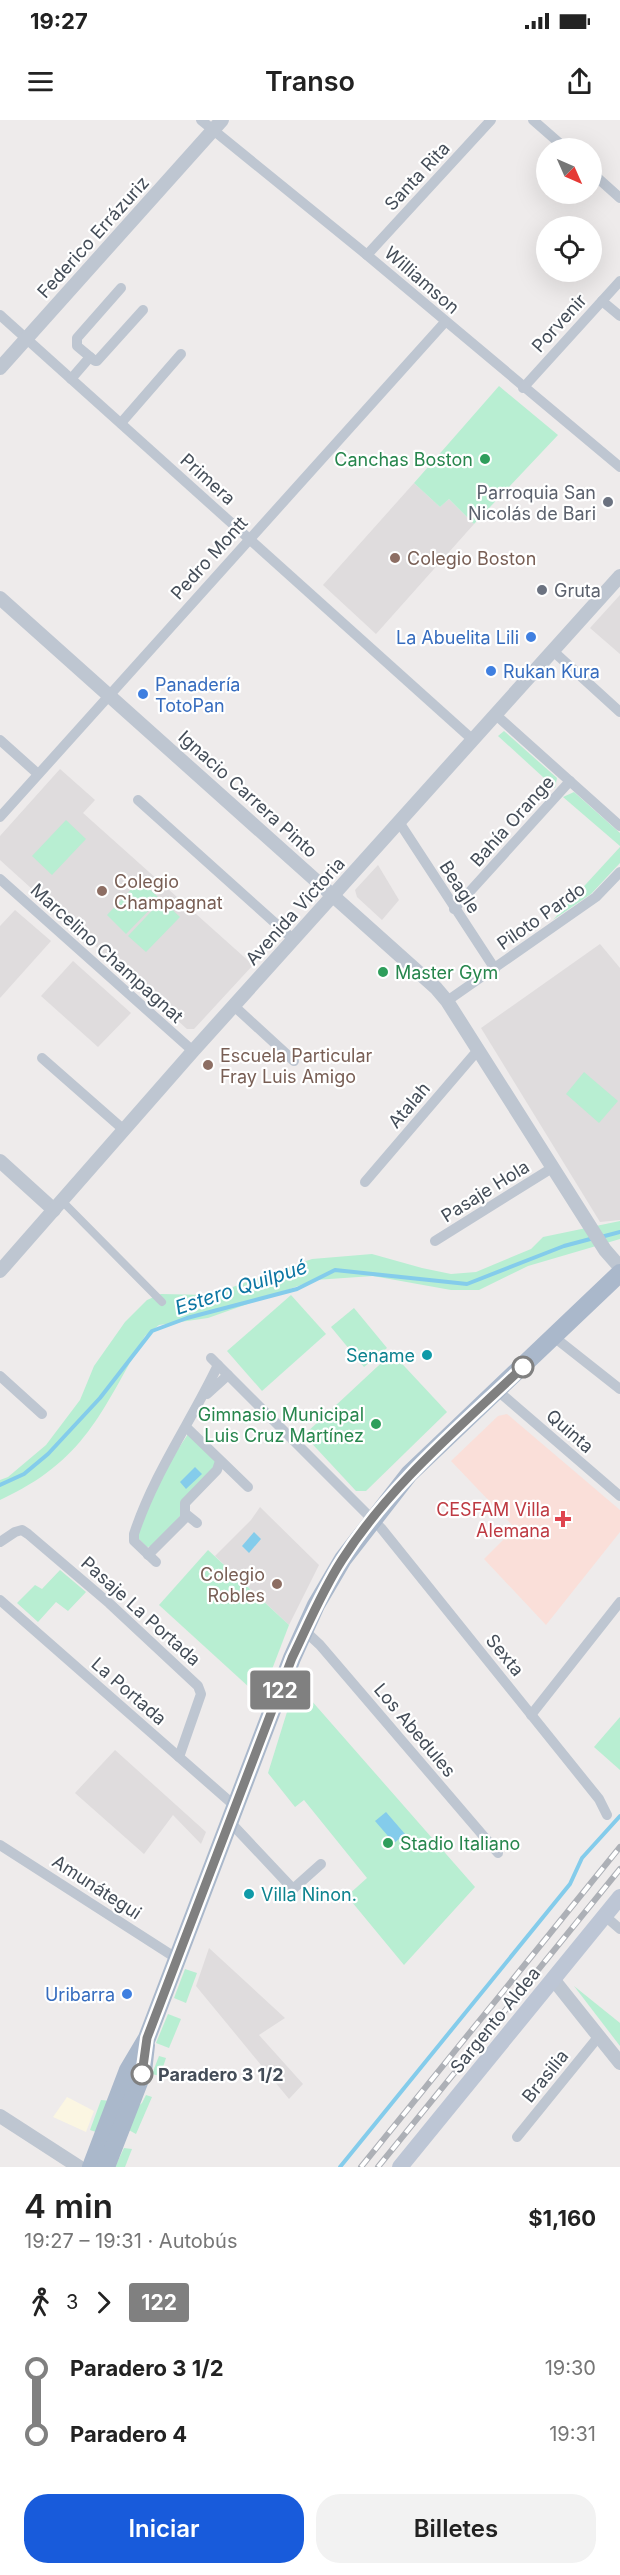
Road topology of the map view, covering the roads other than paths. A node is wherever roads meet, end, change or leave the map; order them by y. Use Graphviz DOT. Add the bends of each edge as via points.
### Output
graph roads {
  1 [pos="201,120"];
  2 [pos="491,120"];
  3 [pos="533,120"];
  4 [pos="217,125"];
  5 [pos="554,138"];
  6 [pos="602,182"];
  7 [pos="620,198"];
  8 [pos="367,255"];
  9 [pos="620,281"];
  10 [pos="121,288"];
  11 [pos="602,301"];
  12 [pos="143,310"];
  13 [pos="0,315"];
  14 [pos="620,316"];
  15 [pos="445,322"];
  16 [pos="26,339"];
  17 [pos="182,354"];
  18 [pos="90,357"];
  19 [pos="0,368"];
  20 [pos="71,379"];
  21 [pos="523,388"];
  22 [pos="121,423"];
  23 [pos="620,467"];
  24 [pos="249,538"];
  25 [pos="620,576"];
  26 [pos="0,598"];
  27 [pos="552,651"];
  28 [pos="108,695"];
  29 [pos="620,712"];
  30 [pos="496,715"];
  31 [pos="0,740"];
  32 [pos="473,740"];
  33 [pos="38,774"];
  34 [pos="570,781"];
  35 [pos="138,800"];
  36 [pos="0,817"];
  37 [pos="399,822"];
  38 [pos="620,826"];
  39 [pos="620,872"];
  40 [pos="0,879"];
  41 [pos="334,895"];
  42 [pos="454,909"];
  43 [pos="294,940"];
  44 [pos="495,969"];
  45 [pos="447,1001"];
  46 [pos="234,1006"];
  47 [pos="478,1050"];
  48 [pos="193,1051"];
  49 [pos="42,1058"];
  50 [pos="294,1061"];
  51 [pos="124,1130"];
  52 [pos="0,1161"];
  53 [pos="552,1168"];
  54 [pos="365,1182"];
  55 [pos="58,1206"];
  56 [pos="435,1241"];
  57 [pos="620,1267"];
  58 [pos="0,1271"];
  59 [pos="620,1273"];
  60 [pos="162,1302"];
  61 [pos="554,1337"];
  62 [pos="228,1375"];
  63 [pos="0,1376"];
  64 [pos="620,1389"];
  65 [pos="498,1391"];
  66 [pos="203,1398"];
  67 [pos="42,1414"];
  68 [pos="186,1427"];
  69 [pos="220,1461"];
  70 [pos="248,1487"];
  71 [pos="620,1496"];
  72 [pos="187,1515"];
  73 [pos="372,1519"];
  74 [pos="196,1523"];
  75 [pos="0,1542"];
  76 [pos="0,1600"];
  77 [pos="620,1602"];
  78 [pos="305,1631"];
  79 [pos="531,1715"];
  80 [pos="179,1757"];
  81 [pos="233,1814"];
  82 [pos="607,1815"];
  83 [pos="0,1845"];
  84 [pos="498,1853"];
  85 [pos="321,1864"];
  86 [pos="620,1897"];
  87 [pos="605,1916"];
  88 [pos="620,1929"];
  89 [pos="176,1958"];
  90 [pos="553,1980"];
  91 [pos="599,2037"];
  92 [pos="147,2038"];
  93 [pos="620,2063"];
  94 [pos="0,2116"];
  95 [pos="517,2137"];
  96 [pos="79,2167"];
  97 [pos="91,2167"];
  98 [pos="106,2167"];
  99 [pos="400,2167"];
  1 -- 4 [label="street, Williamson"];
  2 -- 8 [label="street, Santa Rita"];
  3 -- 5 [label="street"];
  4 -- 8 [label="street, Williamson"];
  4 -- 16 [label="street, Federico Errázuriz"];
  6 -- 7 [label="street"];
  8 -- 15 [label="street, Williamson"];
  9 -- 11 [label="street, Porvenir"];
  10 -- 18 [label="street" via="77,338 77,346"];
  11 -- 14 [label="street"];
  11 -- 21 [label="street, Porvenir"];
  12 -- 18 [label="street" via="100,358 94,361"];
  13 -- 16 [label="street, Primera"];
  15 -- 21 [label="street, Williamson"];
  15 -- 24 [label="street, Pedro Montt"];
  16 -- 19 [label="street, Federico Errázuriz"];
  16 -- 20 [label="street, Primera"];
  17 -- 22 [label="street"];
  18 -- 20 [label="street"];
  20 -- 22 [label="street, Primera"];
  21 -- 23 [label="street, Williamson"];
  22 -- 24 [label="street, Primera"];
  24 -- 28 [label="street, Pedro Montt"];
  24 -- 32 [label="street, Primera"];
  25 -- 27 [label="street, Avenida Victoria"];
  26 -- 28 [label="street, Ignacio Carrera Pinto"];
  27 -- 29 [label="street"];
  27 -- 30 [label="street, Avenida Victoria"];
  28 -- 33 [label="street, Pedro Montt"];
  28 -- 41 [label="street, Ignacio Carrera Pinto"];
  30 -- 32 [label="street, Avenida Victoria"];
  30 -- 34 [label="street"];
  31 -- 33 [label="street"];
  32 -- 37 [label="street, Avenida Victoria"];
  33 -- 36 [label="street, Pedro Montt"];
  34 -- 38 [label="street"];
  34 -- 42 [label="street, Bahía Orange"];
  35 -- 43 [label="street"];
  37 -- 41 [label="street, Avenida Victoria"];
  37 -- 42 [label="street, Beagle"];
  39 -- 44 [label="street, Piloto Pardo" via="596,897"];
  40 -- 48 [label="street, Marcelino Champagnat"];
  41 -- 43 [label="street, Avenida Victoria"];
  41 -- 45 [label="street, Ignacio Carrera Pinto"];
  42 -- 44 [label="street, Beagle"];
  43 -- 46 [label="street, Avenida Victoria"];
  44 -- 45 [label="street, Piloto Pardo"];
  45 -- 47 [label="street, Ignacio Carrera Pinto"];
  46 -- 48 [label="street, Avenida Victoria"];
  46 -- 50 [label="street"];
  47 -- 53 [label="street, Ignacio Carrera Pinto"];
  47 -- 54 [label="street, Atalah"];
  48 -- 51 [label="street, Avenida Victoria"];
  49 -- 51 [label="street"];
  51 -- 55 [label="street, Avenida Victoria"];
  52 -- 55 [label="street"];
  53 -- 56 [label="street, Pasaje Hola"];
  53 -- 57 [label="street, Ignacio Carrera Pinto"];
  55 -- 58 [label="street, Avenida Victoria"];
  55 -- 60 [label="street"];
  59 -- 61 [label="main road"];
  61 -- 64 [label="street"];
  61 -- 65 [label="main road"];
  62 -- 66 [label="street"];
  62 -- 66 [label="street, Sexta" via="215,1361"];
  62 -- 73 [label="street, Sexta"];
  63 -- 67 [label="street"];
  65 -- 71 [label="street, Quinta"];
  65 -- 73 [label="main road" via="409,1474"];
  66 -- 68 [label="street"];
  68 -- 69 [label="street"];
  68 -- 72 [label="street" via="161,1468 134,1541 152,1558"];
  69 -- 70 [label="street"];
  69 -- 72 [label="street" via="217,1470 185,1503"];
  72 -- 74 [label="street"];
  73 -- 78 [label="main road" via="333,1574"];
  73 -- 79 [label="street, Sexta"];
  75 -- 80 [label="street, Pasaje La Portada" via="22,1530 28,1534 198,1686 201,1694"];
  76 -- 80 [label="street, La Portada"];
  77 -- 79 [label="street"];
  78 -- 81 [label="main road"];
  78 -- 84 [label="street, Los Abedules"];
  79 -- 82 [label="street, Sexta" via="599,1799"];
  80 -- 81 [label="street, La Portada"];
  81 -- 85 [label="street, La Portada" via="293,1889"];
  81 -- 89 [label="main road"];
  83 -- 89 [label="street, Amunátegui"];
  86 -- 87 [label="main road, Sargento Aldea"];
  87 -- 88 [label="street"];
  87 -- 90 [label="main road, Sargento Aldea"];
  89 -- 92 [label="main road"];
  90 -- 91 [label="street"];
  90 -- 99 [label="main road, Sargento Aldea"];
  91 -- 93 [label="street"];
  91 -- 95 [label="street, Brasilia"];
  92 -- 97 [label="main road" via="128,2070"];
  92 -- 98 [label="main road" via="143,2072"];
  94 -- 96 [label="street"];
}
